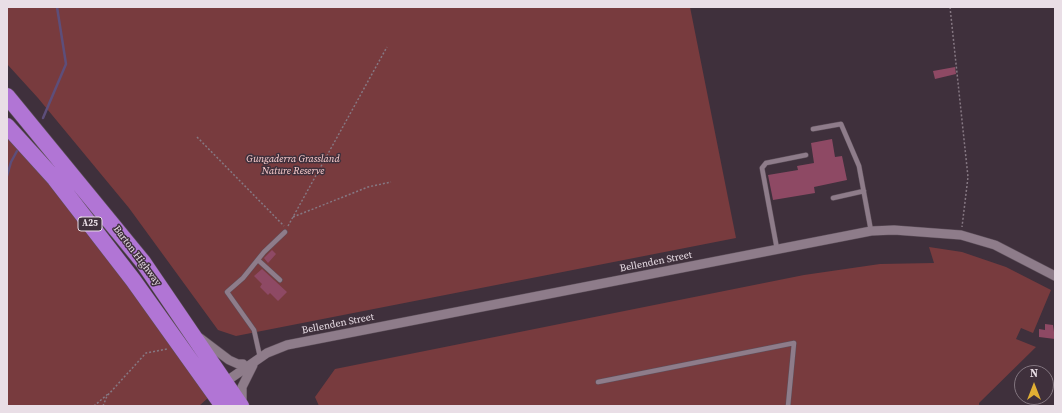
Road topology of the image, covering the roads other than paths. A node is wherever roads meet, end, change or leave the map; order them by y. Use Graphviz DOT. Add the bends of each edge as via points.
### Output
graph roads {
  1 [pos="7,96"];
  2 [pos="7,126"];
  3 [pos="812,129"];
  4 [pos="806,155"];
  5 [pos="864,191"];
  6 [pos="833,198"];
  7 [pos="871,231"];
  8 [pos="285,232"];
  9 [pos="777,249"];
  10 [pos="258,260"];
  11 [pos="1055,276"];
  12 [pos="280,280"];
  13 [pos="191,331"];
  14 [pos="258,358"];
  15 [pos="243,364"];
  16 [pos="199,371"];
  17 [pos="223,380"];
  18 [pos="598,382"];
  19 [pos="223,406"];
  20 [pos="227,406"];
  21 [pos="242,406"];
  22 [pos="788,406"];
  1 -- 13 [label="highway, Barton Highway / A25" via="143,262"];
  2 -- 16 [label="highway, Barton Highway / A25" via="60,186"];
  3 -- 5 [label="lane" via="841,124 859,166"];
  4 -- 9 [label="lane" via="766,163 762,168"];
  5 -- 6 [label="lane"];
  5 -- 7 [label="lane"];
  7 -- 9 [label="street, Bellenden Street"];
  7 -- 11 [label="street, Bellenden Street" via="894,230 961,235 995,245"];
  8 -- 10 [label="lane"];
  9 -- 14 [label="street, Bellenden Street" via="294,344 272,350"];
  10 -- 12 [label="lane"];
  10 -- 14 [label="lane" via="243,278 226,292 254,330"];
  13 -- 15 [label="street" via="229,360"];
  13 -- 17 [label="highway, Barton Highway / A25"];
  14 -- 15 [label="street, Bellenden Street"];
  14 -- 17 [label="street, Bellenden Street" via="232,378"];
  14 -- 21 [label="street" via="242,387"];
  15 -- 17 [label="street, Bellenden Street" via="228,373"];
  16 -- 17 [label="highway"];
  16 -- 19 [label="highway, Barton Highway / A25"];
  17 -- 20 [label="highway" via="222,392"];
  17 -- 21 [label="highway, Barton Highway / A25"];
  18 -- 22 [label="lane" via="794,343"];
}
